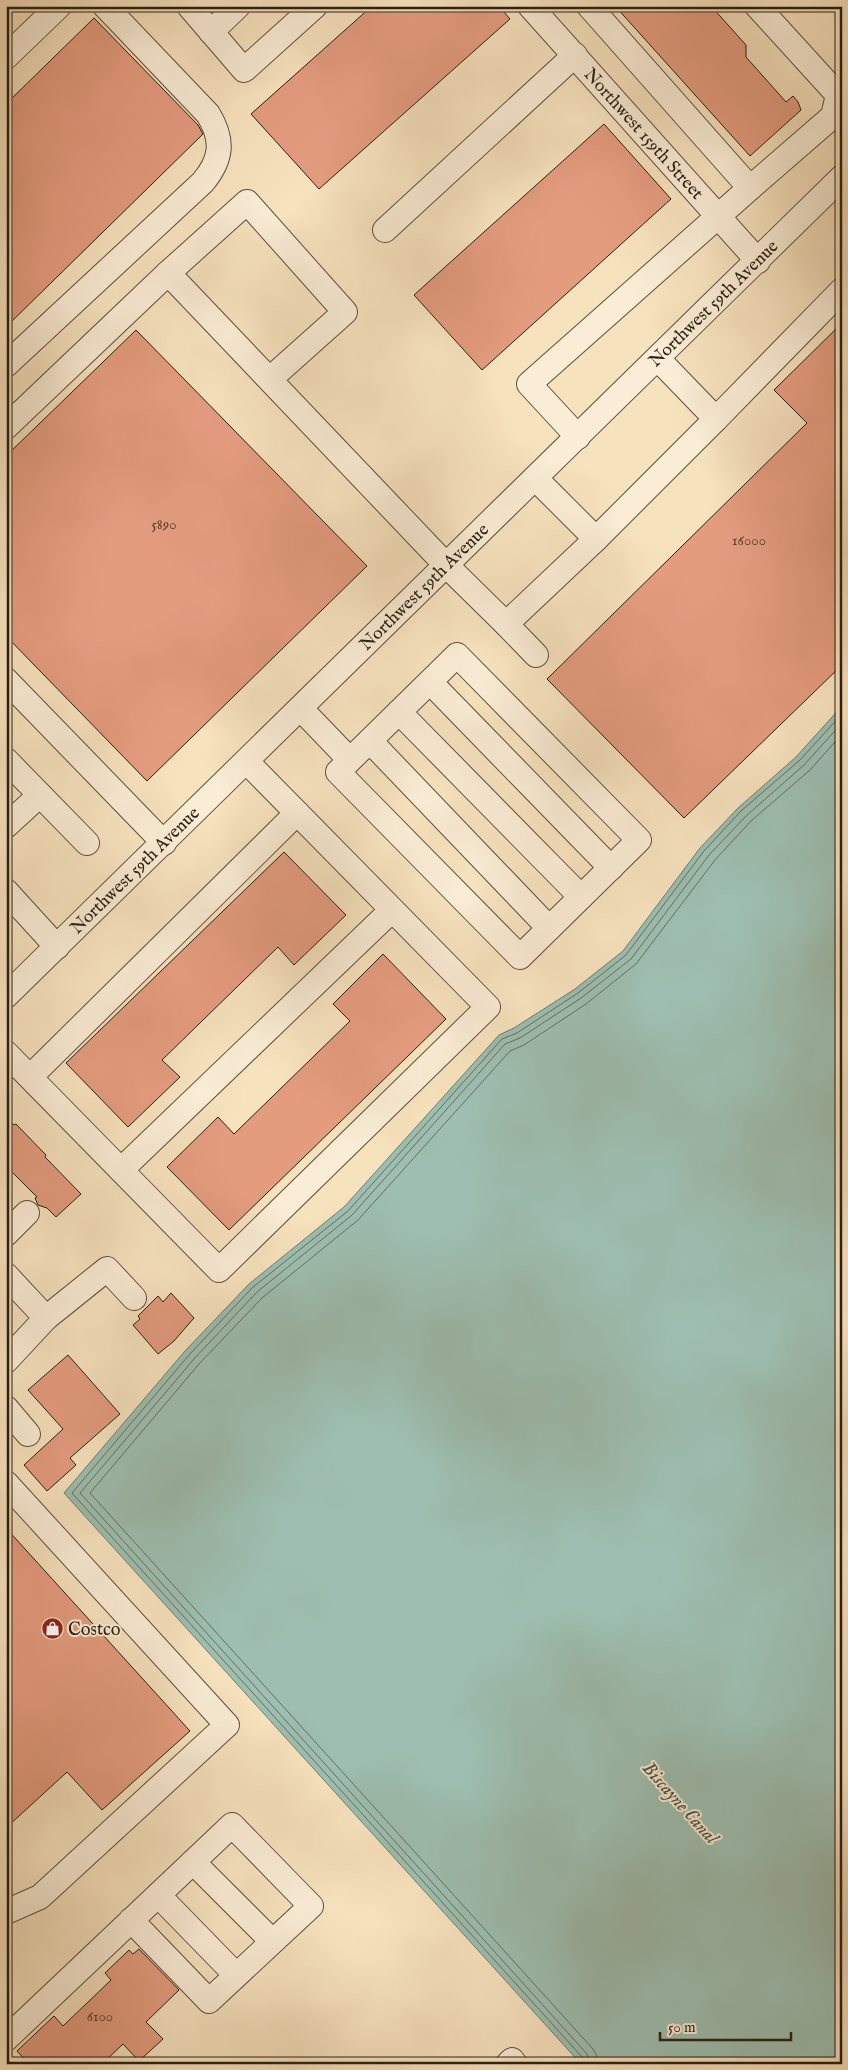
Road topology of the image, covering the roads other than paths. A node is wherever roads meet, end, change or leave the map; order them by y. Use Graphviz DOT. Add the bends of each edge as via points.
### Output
graph roads {
  1 [pos="59,6"];
  2 [pos="105,6"];
  3 [pos="189,6"];
  4 [pos="238,6"];
  5 [pos="315,6"];
  6 [pos="530,6"];
  7 [pos="589,6"];
  8 [pos="757,6"];
  9 [pos="210,32"];
  10 [pos="575,55"];
  11 [pos="6,57"];
  12 [pos="842,177"];
  13 [pos="750,188"];
  14 [pos="718,216"];
  15 [pos="385,230"];
  16 [pos="758,261"];
  17 [pos="168,273"];
  18 [pos="842,290"];
  19 [pos="658,359"];
  20 [pos="6,365"];
  21 [pos="270,380"];
  22 [pos="716,419"];
  23 [pos="6,427"];
  24 [pos="578,437"];
  25 [pos="536,479"];
  26 [pos="596,539"];
  27 [pos="447,566"];
  28 [pos="506,624"];
  29 [pos="536,655"];
  30 [pos="6,680"];
  31 [pos="430,682"];
  32 [pos="301,709"];
  33 [pos="399,712"];
  34 [pos="370,741"];
  35 [pos="6,760"];
  36 [pos="350,760"];
  37 [pos="247,762"];
  38 [pos="40,795"];
  39 [pos="297,813"];
  40 [pos="6,826"];
  41 [pos="87,843"];
  42 [pos="164,843"];
  43 [pos="611,868"];
  44 [pos="6,891"];
  45 [pos="581,897"];
  46 [pos="392,910"];
  47 [pos="549,928"];
  48 [pos="57,947"];
  49 [pos="6,996"];
  50 [pos="6,1053"];
  51 [pos="30,1077"];
  52 [pos="121,1170"];
  53 [pos="27,1213"];
  54 [pos="6,1234"];
  55 [pos="6,1275"];
  56 [pos="134,1298"];
  57 [pos="46,1318"];
  58 [pos="6,1361"];
  59 [pos="6,1408"];
  60 [pos="28,1434"];
  61 [pos="6,1484"];
  62 [pos="193,1862"];
  63 [pos="158,1895"];
  64 [pos="6,1912"];
  65 [pos="132,1920"];
  66 [pos="272,1941"];
  67 [pos="236,1975"];
  68 [pos="6,2038"];
  69 [pos="508,2064"];
  70 [pos="515,2064"];
  1 -- 11 [label="street"];
  2 -- 20 [label="street" via="208,114 216,127 218,157 203,182"];
  3 -- 9 [label="street"];
  4 -- 9 [label="street"];
  5 -- 9 [label="street" via="244,70"];
  6 -- 10 [label="street, Northwest 159th Street"];
  7 -- 13 [label="street"];
  8 -- 13 [label="street" via="838,95 833,116"];
  10 -- 14 [label="street, Northwest 159th Street"];
  10 -- 15 [label="street"];
  12 -- 16 [label="street, Northwest 59th Avenue"];
  13 -- 14 [label="street"];
  14 -- 16 [label="street, Northwest 159th Street"];
  14 -- 24 [label="street" via="529,384"];
  16 -- 19 [label="street, Northwest 59th Avenue"];
  17 -- 21 [label="street"];
  17 -- 21 [label="street" via="247,202 345,312"];
  17 -- 23 [label="street"];
  18 -- 22 [label="street"];
  19 -- 22 [label="street"];
  19 -- 24 [label="street, Northwest 59th Avenue"];
  21 -- 27 [label="street"];
  22 -- 26 [label="street"];
  24 -- 25 [label="street, Northwest 59th Avenue"];
  25 -- 26 [label="street"];
  25 -- 27 [label="street, Northwest 59th Avenue"];
  26 -- 28 [label="street"];
  27 -- 28 [label="street"];
  27 -- 32 [label="street, Northwest 59th Avenue"];
  28 -- 29 [label="street"];
  30 -- 42 [label="street"];
  31 -- 33 [label="street"];
  31 -- 43 [label="street"];
  31 -- 43 [label="street" via="457,655 639,840"];
  32 -- 36 [label="street"];
  32 -- 37 [label="street, Northwest 59th Avenue"];
  33 -- 34 [label="street"];
  33 -- 45 [label="street"];
  34 -- 36 [label="street"];
  34 -- 47 [label="street"];
  35 -- 38 [label="street"];
  36 -- 47 [label="street" via="338,772 520,957"];
  37 -- 39 [label="street"];
  37 -- 42 [label="street, Northwest 59th Avenue"];
  38 -- 40 [label="street"];
  38 -- 41 [label="street"];
  39 -- 46 [label="street"];
  39 -- 51 [label="street"];
  42 -- 48 [label="street, Northwest 59th Avenue"];
  43 -- 45 [label="street"];
  44 -- 48 [label="street"];
  45 -- 47 [label="street"];
  46 -- 52 [label="street"];
  46 -- 52 [label="street" via="488,1008 219,1270"];
  48 -- 49 [label="street, Northwest 59th Avenue"];
  50 -- 51 [label="street"];
  51 -- 52 [label="street"];
  53 -- 54 [label="street"];
  55 -- 57 [label="street"];
  56 -- 57 [label="street" via="107,1269"];
  57 -- 58 [label="street"];
  59 -- 60 [label="street"];
  61 -- 64 [label="street" via="227,1725 40,1897"];
  62 -- 63 [label="street"];
  62 -- 66 [label="street"];
  62 -- 66 [label="street" via="232,1825 311,1906"];
  63 -- 65 [label="street"];
  63 -- 67 [label="street"];
  65 -- 67 [label="street" via="209,2000"];
  65 -- 68 [label="street"];
  66 -- 67 [label="street"];
  69 -- 70 [label="street" via="512,2060"];
}
